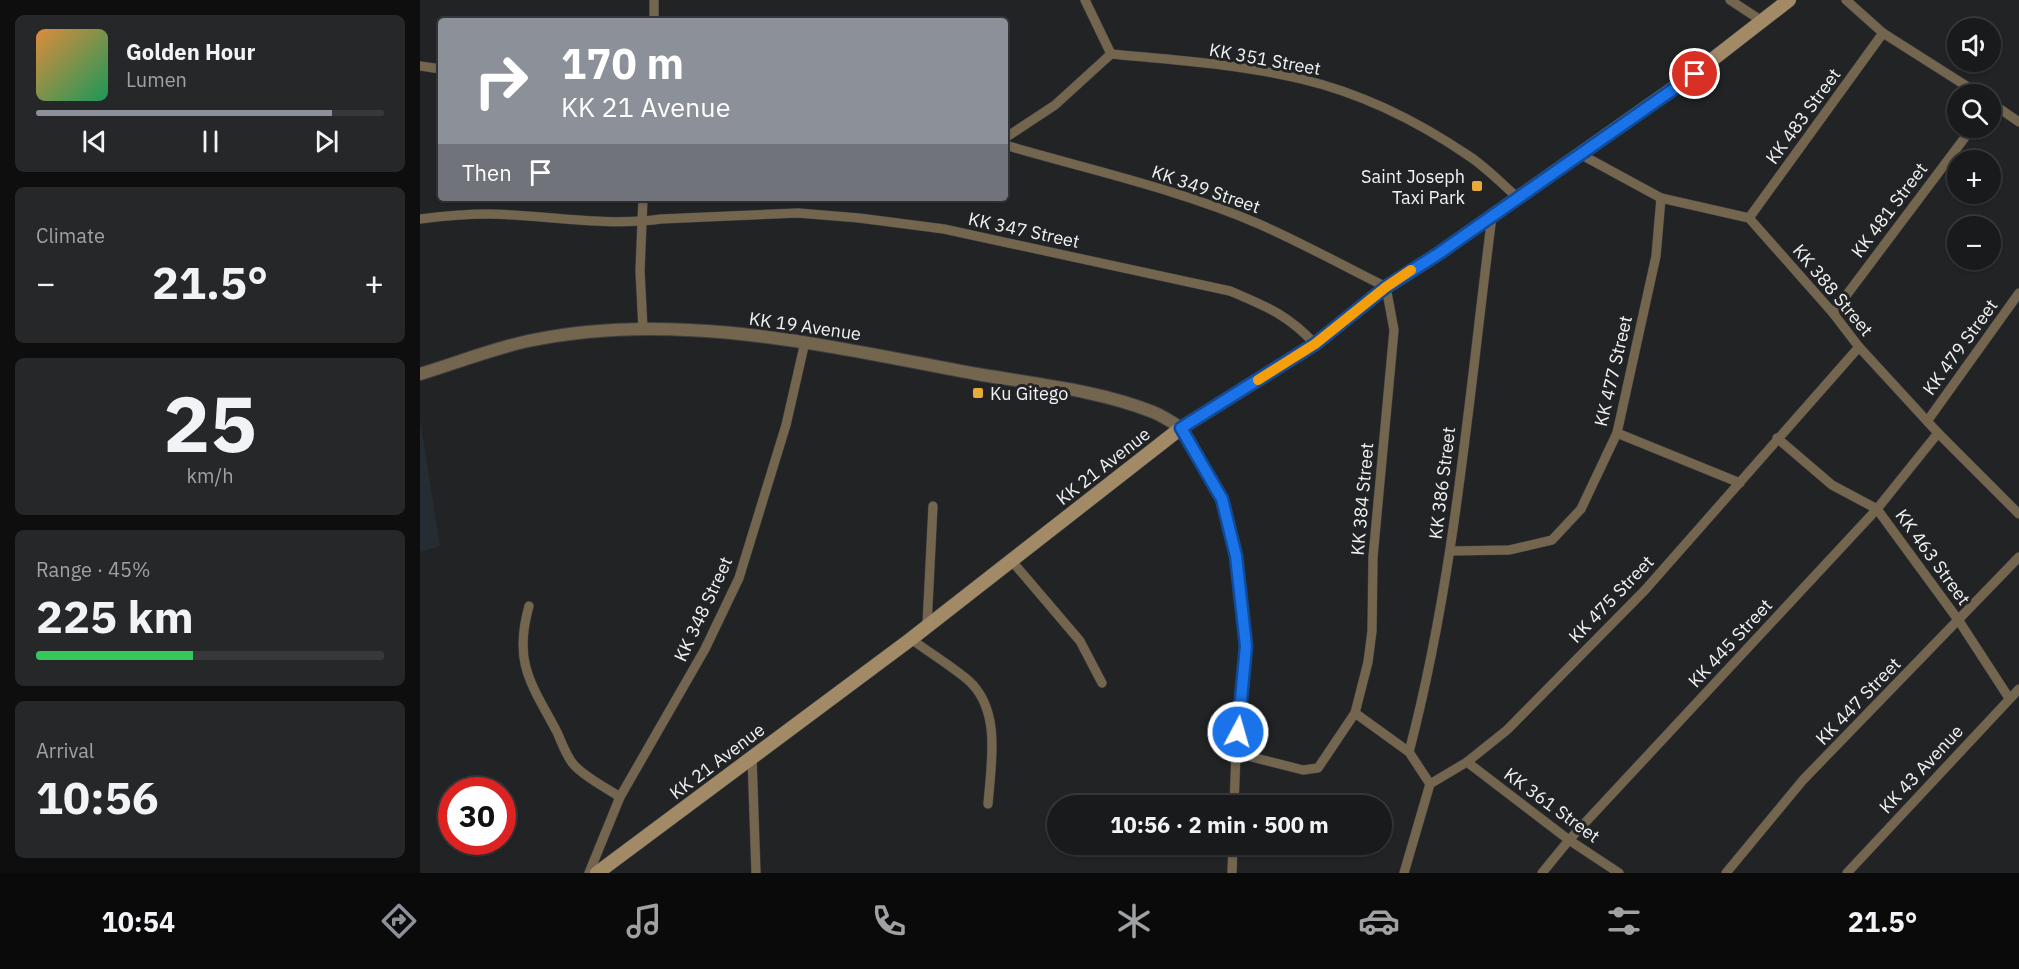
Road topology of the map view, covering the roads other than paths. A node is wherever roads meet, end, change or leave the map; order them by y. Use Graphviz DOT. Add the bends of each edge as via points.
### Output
graph roads {
  1 [pos="654,0"];
  2 [pos="1084,0"];
  3 [pos="1730,0"];
  4 [pos="1789,0"];
  5 [pos="1846,0"];
  6 [pos="654,18"];
  7 [pos="1762,21"];
  8 [pos="1883,33"];
  9 [pos="1111,54"];
  10 [pos="420,66"];
  11 [pos="438,69"];
  12 [pos="1963,84"];
  13 [pos="2001,109"];
  14 [pos="2019,122"];
  15 [pos="1008,136"];
  16 [pos="1964,138"];
  17 [pos="1008,146"];
  18 [pos="1580,154"];
  19 [pos="1518,198"];
  20 [pos="1661,198"];
  21 [pos="643,201"];
  22 [pos="1492,216"];
  23 [pos="1749,218"];
  24 [pos="420,219"];
  25 [pos="641,222"];
  26 [pos="1386,287"];
  27 [pos="2019,293"];
  28 [pos="1833,313"];
  29 [pos="643,329"];
  30 [pos="805,342"];
  31 [pos="1315,344"];
  32 [pos="1859,347"];
  33 [pos="420,374"];
  34 [pos="1928,420"];
  35 [pos="1181,428"];
  36 [pos="1617,433"];
  37 [pos="1938,433"];
  38 [pos="1777,438"];
  39 [pos="1740,483"];
  40 [pos="933,506"];
  41 [pos="1877,509"];
  42 [pos="2019,514"];
  43 [pos="1450,551"];
  44 [pos="2019,557"];
  45 [pos="1011,560"];
  46 [pos="529,606"];
  47 [pos="1959,621"];
  48 [pos="927,625"];
  49 [pos="911,639"];
  50 [pos="1102,683"];
  51 [pos="2019,688"];
  52 [pos="2010,698"];
  53 [pos="1355,713"];
  54 [pos="1409,752"];
  55 [pos="1236,753"];
  56 [pos="752,757"];
  57 [pos="1467,762"];
  58 [pos="1430,784"];
  59 [pos="1234,795"];
  60 [pos="620,797"];
  61 [pos="988,804"];
  62 [pos="1569,840"];
  63 [pos="1233,855"];
  64 [pos="596,873"];
  65 [pos="756,873"];
  66 [pos="1232,873"];
  67 [pos="1404,873"];
  68 [pos="1542,873"];
  69 [pos="1619,873"];
  70 [pos="1726,873"];
  71 [pos="1847,873"];
  1 -- 6 [label="street"];
  2 -- 9 [label="street"];
  3 -- 7 [label="street"];
  4 -- 7 [label="main road, KK 21 Avenue"];
  5 -- 8 [label="street"];
  7 -- 18 [label="main road, KK 21 Avenue" via="1695,74"];
  8 -- 12 [label="street"];
  8 -- 23 [label="street, KK 483 Street"];
  9 -- 15 [label="street" via="1055,105"];
  9 -- 19 [label="street, KK 351 Street" via="1243,68 1302,79 1359,96 1472,158"];
  10 -- 11 [label="street"];
  13 -- 14 [label="street"];
  16 -- 28 [label="street, KK 481 Street"];
  17 -- 26 [label="street, KK 349 Street" via="1206,204 1259,224"];
  18 -- 19 [label="main road, KK 21 Avenue"];
  18 -- 20 [label="street"];
  19 -- 22 [label="main road, KK 21 Avenue"];
  20 -- 23 [label="street"];
  20 -- 36 [label="street, KK 477 Street" via="1656,256"];
  21 -- 25 [label="street"];
  22 -- 26 [label="main road, KK 21 Avenue"];
  22 -- 43 [label="street, KK 386 Street"];
  23 -- 28 [label="street, KK 388 Street"];
  24 -- 25 [label="street, KK 347 Street" via="490,214"];
  25 -- 29 [label="street"];
  25 -- 31 [label="street, KK 347 Street" via="798,213 944,229 1230,291 1272,309 1297,325"];
  26 -- 31 [label="main road, KK 21 Avenue"];
  26 -- 53 [label="street, KK 384 Street" via="1394,330 1373,557 1372,631"];
  27 -- 34 [label="street, KK 479 Street"];
  28 -- 32 [label="street, KK 388 Street"];
  29 -- 30 [label="street, KK 19 Avenue" via="706,331"];
  29 -- 33 [label="street, KK 19 Avenue" via="527,341"];
  30 -- 35 [label="street, KK 19 Avenue" via="1098,396 1155,412"];
  30 -- 60 [label="street, KK 348 Street" via="786,425 739,578 705,649"];
  31 -- 35 [label="main road, KK 21 Avenue"];
  32 -- 34 [label="street, KK 388 Street"];
  32 -- 38 [label="street, KK 475 Street"];
  34 -- 37 [label="street, KK 388 Street"];
  35 -- 45 [label="main road, KK 21 Avenue"];
  35 -- 55 [label="street" via="1222,499 1236,556 1246,646"];
  36 -- 39 [label="street"];
  36 -- 43 [label="street, KK 477 Street" via="1581,509 1552,540 1509,549"];
  37 -- 41 [label="street, KK 445 Street"];
  37 -- 42 [label="street, KK 388 Street"];
  38 -- 39 [label="street, KK 475 Street"];
  38 -- 41 [label="street, KK 463 Street" via="1832,485"];
  39 -- 57 [label="street, KK 475 Street" via="1645,590 1507,730"];
  40 -- 48 [label="street"];
  41 -- 47 [label="street, KK 463 Street"];
  41 -- 62 [label="street, KK 445 Street"];
  43 -- 54 [label="street, KK 386 Street" via="1426,688"];
  44 -- 47 [label="street, KK 447 Street"];
  45 -- 48 [label="main road, KK 21 Avenue"];
  45 -- 50 [label="street" via="1080,641"];
  46 -- 60 [label="street" via="522,643 533,687 574,765"];
  47 -- 52 [label="street, KK 463 Street"];
  47 -- 70 [label="street, KK 447 Street" via="1803,780"];
  48 -- 49 [label="main road, KK 21 Avenue"];
  49 -- 56 [label="main road, KK 21 Avenue"];
  49 -- 61 [label="street" via="969,681 982,700 993,734"];
  51 -- 52 [label="street, KK 43 Avenue"];
  52 -- 71 [label="street, KK 43 Avenue"];
  53 -- 54 [label="street"];
  53 -- 55 [label="street" via="1318,768 1303,770"];
  54 -- 58 [label="street"];
  55 -- 59 [label="street"];
  56 -- 64 [label="main road, KK 21 Avenue"];
  56 -- 65 [label="street"];
  57 -- 58 [label="street, KK 475 Street"];
  57 -- 62 [label="street, KK 361 Street"];
  58 -- 67 [label="street"];
  60 -- 64 [label="street, KK 348 Street"];
  62 -- 68 [label="street, KK 445 Street"];
  62 -- 69 [label="street, KK 361 Street"];
  63 -- 66 [label="street"];
}
